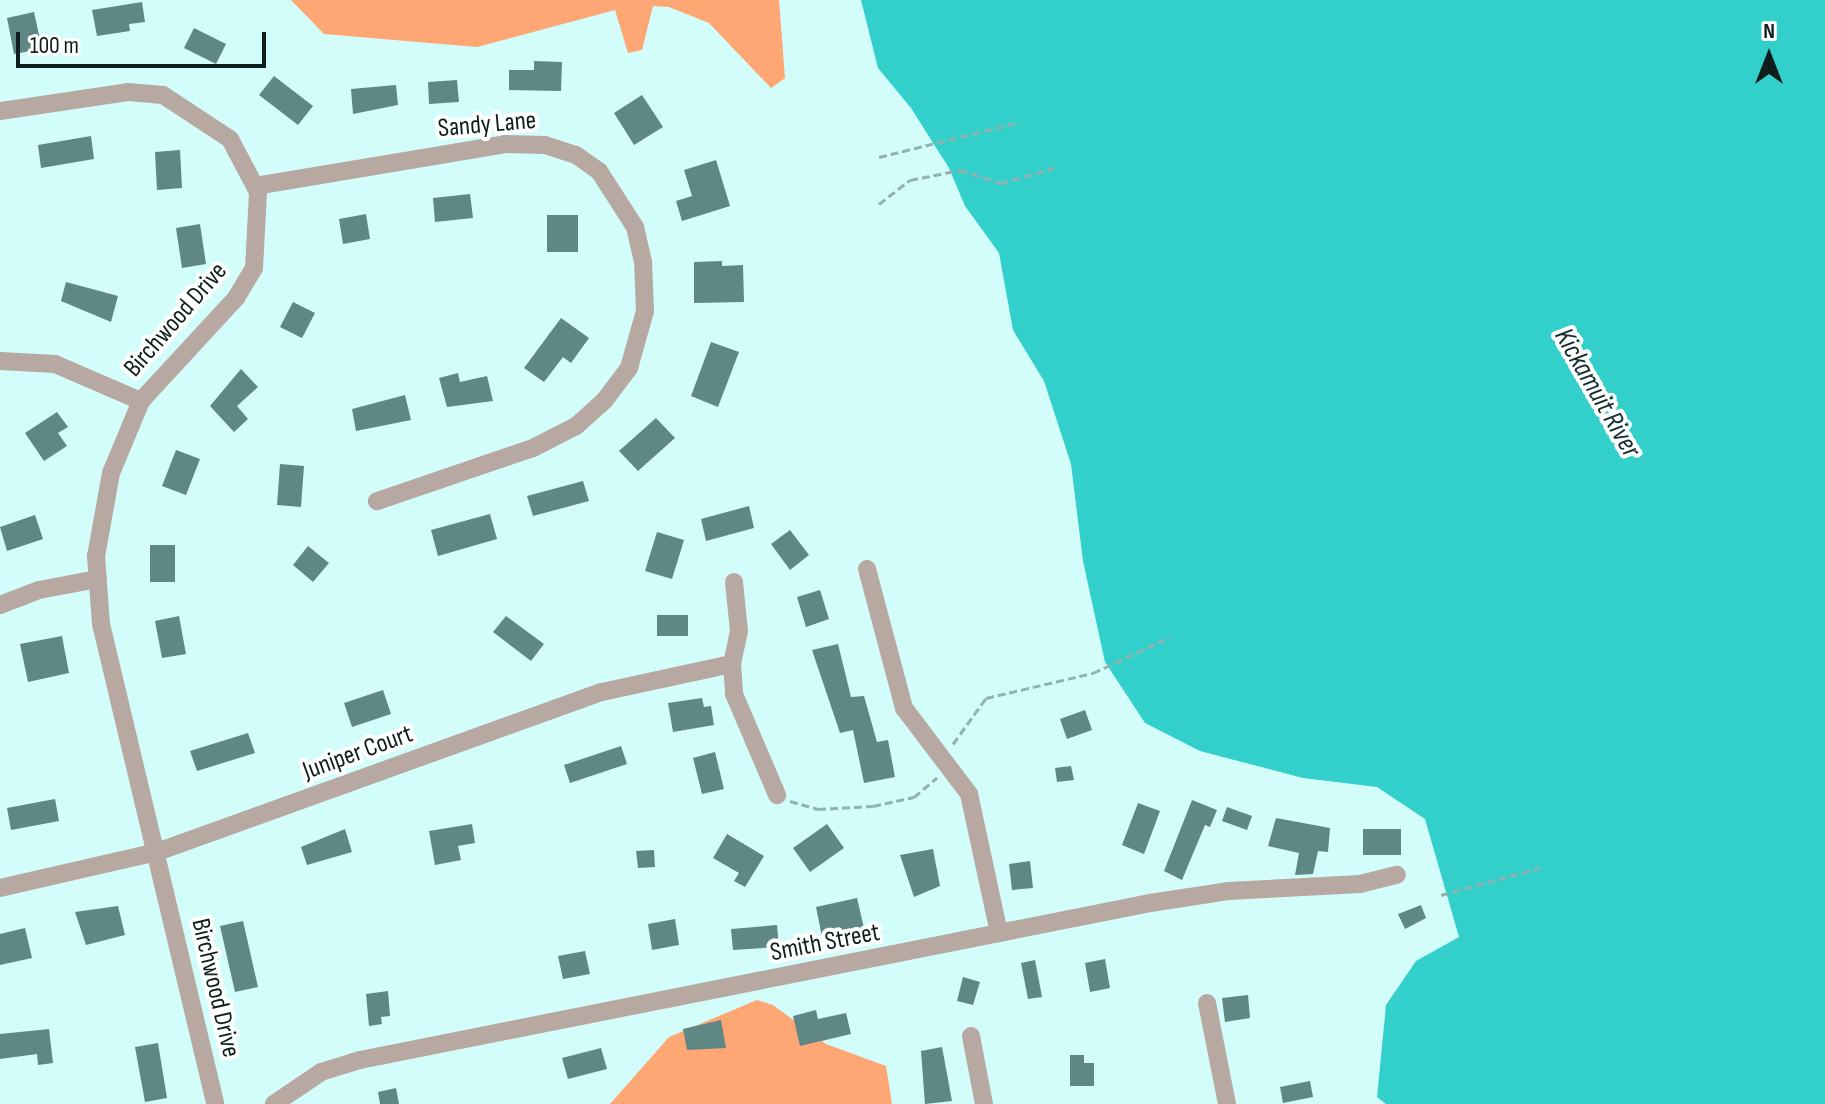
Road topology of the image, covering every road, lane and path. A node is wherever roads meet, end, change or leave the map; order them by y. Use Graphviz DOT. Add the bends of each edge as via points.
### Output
graph roads {
  1 [pos="0,111"];
  2 [pos="1016,123"];
  3 [pos="879,157"];
  4 [pos="1054,168"];
  5 [pos="255,186"];
  6 [pos="879,204"];
  7 [pos="0,361"];
  8 [pos="141,401"];
  9 [pos="377,501"];
  10 [pos="867,569"];
  11 [pos="98,579"];
  12 [pos="734,582"];
  13 [pos="0,605"];
  14 [pos="1170,637"];
  15 [pos="732,664"];
  16 [pos="1100,667"];
  17 [pos="777,795"];
  18 [pos="157,852"];
  19 [pos="1540,868"];
  20 [pos="1397,875"];
  21 [pos="0,888"];
  22 [pos="1441,895"];
  23 [pos="999,933"];
  24 [pos="1207,1003"];
  25 [pos="971,1036"];
  26 [pos="215,1104"];
  27 [pos="274,1104"];
  28 [pos="984,1104"];
  29 [pos="1227,1104"];
  1 -- 5 [label="street, Birchwood Drive" via="128,92 163,95 230,139"];
  2 -- 3 [label="path"];
  4 -- 6 [label="path" via="1001,183 960,170 910,180"];
  5 -- 8 [label="street, Birchwood Drive" via="260,224 254,268 236,298"];
  5 -- 9 [label="street, Sandy Lane" via="505,144 545,145 576,155 599,171 635,227 645,311 629,368 605,400 576,426 533,448"];
  7 -- 8 [label="street" via="55,364"];
  8 -- 11 [label="street, Birchwood Drive" via="111,473 96,556"];
  10 -- 23 [label="street" via="904,708 969,794"];
  11 -- 13 [label="street" via="39,590"];
  11 -- 18 [label="street, Birchwood Drive" via="101,624"];
  12 -- 15 [label="street" via="739,631"];
  14 -- 16 [label="path"];
  15 -- 17 [label="street" via="734,694"];
  15 -- 18 [label="street, Juniper Court" via="602,692"];
  18 -- 21 [label="street, Juniper Court"];
  18 -- 26 [label="street, Birchwood Drive"];
  19 -- 22 [label="path"];
  20 -- 23 [label="street, Smith Street" via="1360,884 1206,894"];
  23 -- 27 [label="street, Smith Street" via="360,1060 321,1072"];
  24 -- 29 [label="street"];
  25 -- 28 [label="street"];
}
